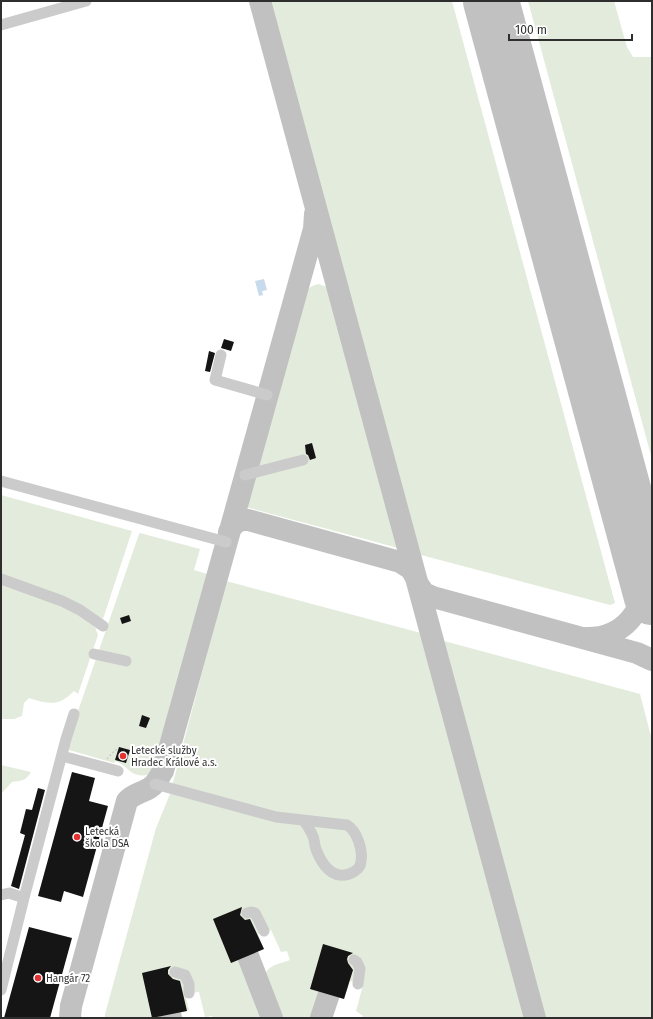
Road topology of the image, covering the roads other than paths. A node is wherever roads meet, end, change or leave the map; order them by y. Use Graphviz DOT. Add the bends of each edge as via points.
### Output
graph roads {
  1 [pos="86,1"];
  2 [pos="1,25"];
  3 [pos="221,355"];
  4 [pos="267,395"];
  5 [pos="303,460"];
  6 [pos="245,475"];
  7 [pos="1,481"];
  8 [pos="226,542"];
  9 [pos="1,579"];
  10 [pos="103,626"];
  11 [pos="94,654"];
  12 [pos="126,660"];
  13 [pos="74,714"];
  14 [pos="62,756"];
  15 [pos="118,771"];
  16 [pos="155,784"];
  17 [pos="304,821"];
  18 [pos="1,895"];
  19 [pos="24,898"];
  20 [pos="246,913"];
  21 [pos="264,931"];
  22 [pos="354,960"];
  23 [pos="175,972"];
  24 [pos="358,984"];
  25 [pos="1,990"];
  26 [pos="189,993"];
  1 -- 2 [label="street"];
  3 -- 4 [label="street" via="215,380"];
  5 -- 6 [label="street"];
  7 -- 8 [label="street"];
  9 -- 10 [label="street" via="62,601"];
  11 -- 12 [label="street"];
  13 -- 14 [label="street"];
  14 -- 15 [label="street"];
  14 -- 19 [label="street"];
  16 -- 17 [label="street" via="276,817"];
  17 -- 17 [label="street" via="341,824 352,828 356,833 361,856 360,866 352,874 334,874 329,870 316,849 311,832"];
  18 -- 19 [label="street" via="9,893"];
  19 -- 25 [label="street"];
  20 -- 21 [label="street" via="255,913"];
  22 -- 24 [label="street" via="360,969"];
  23 -- 26 [label="street" via="185,975"];
}
